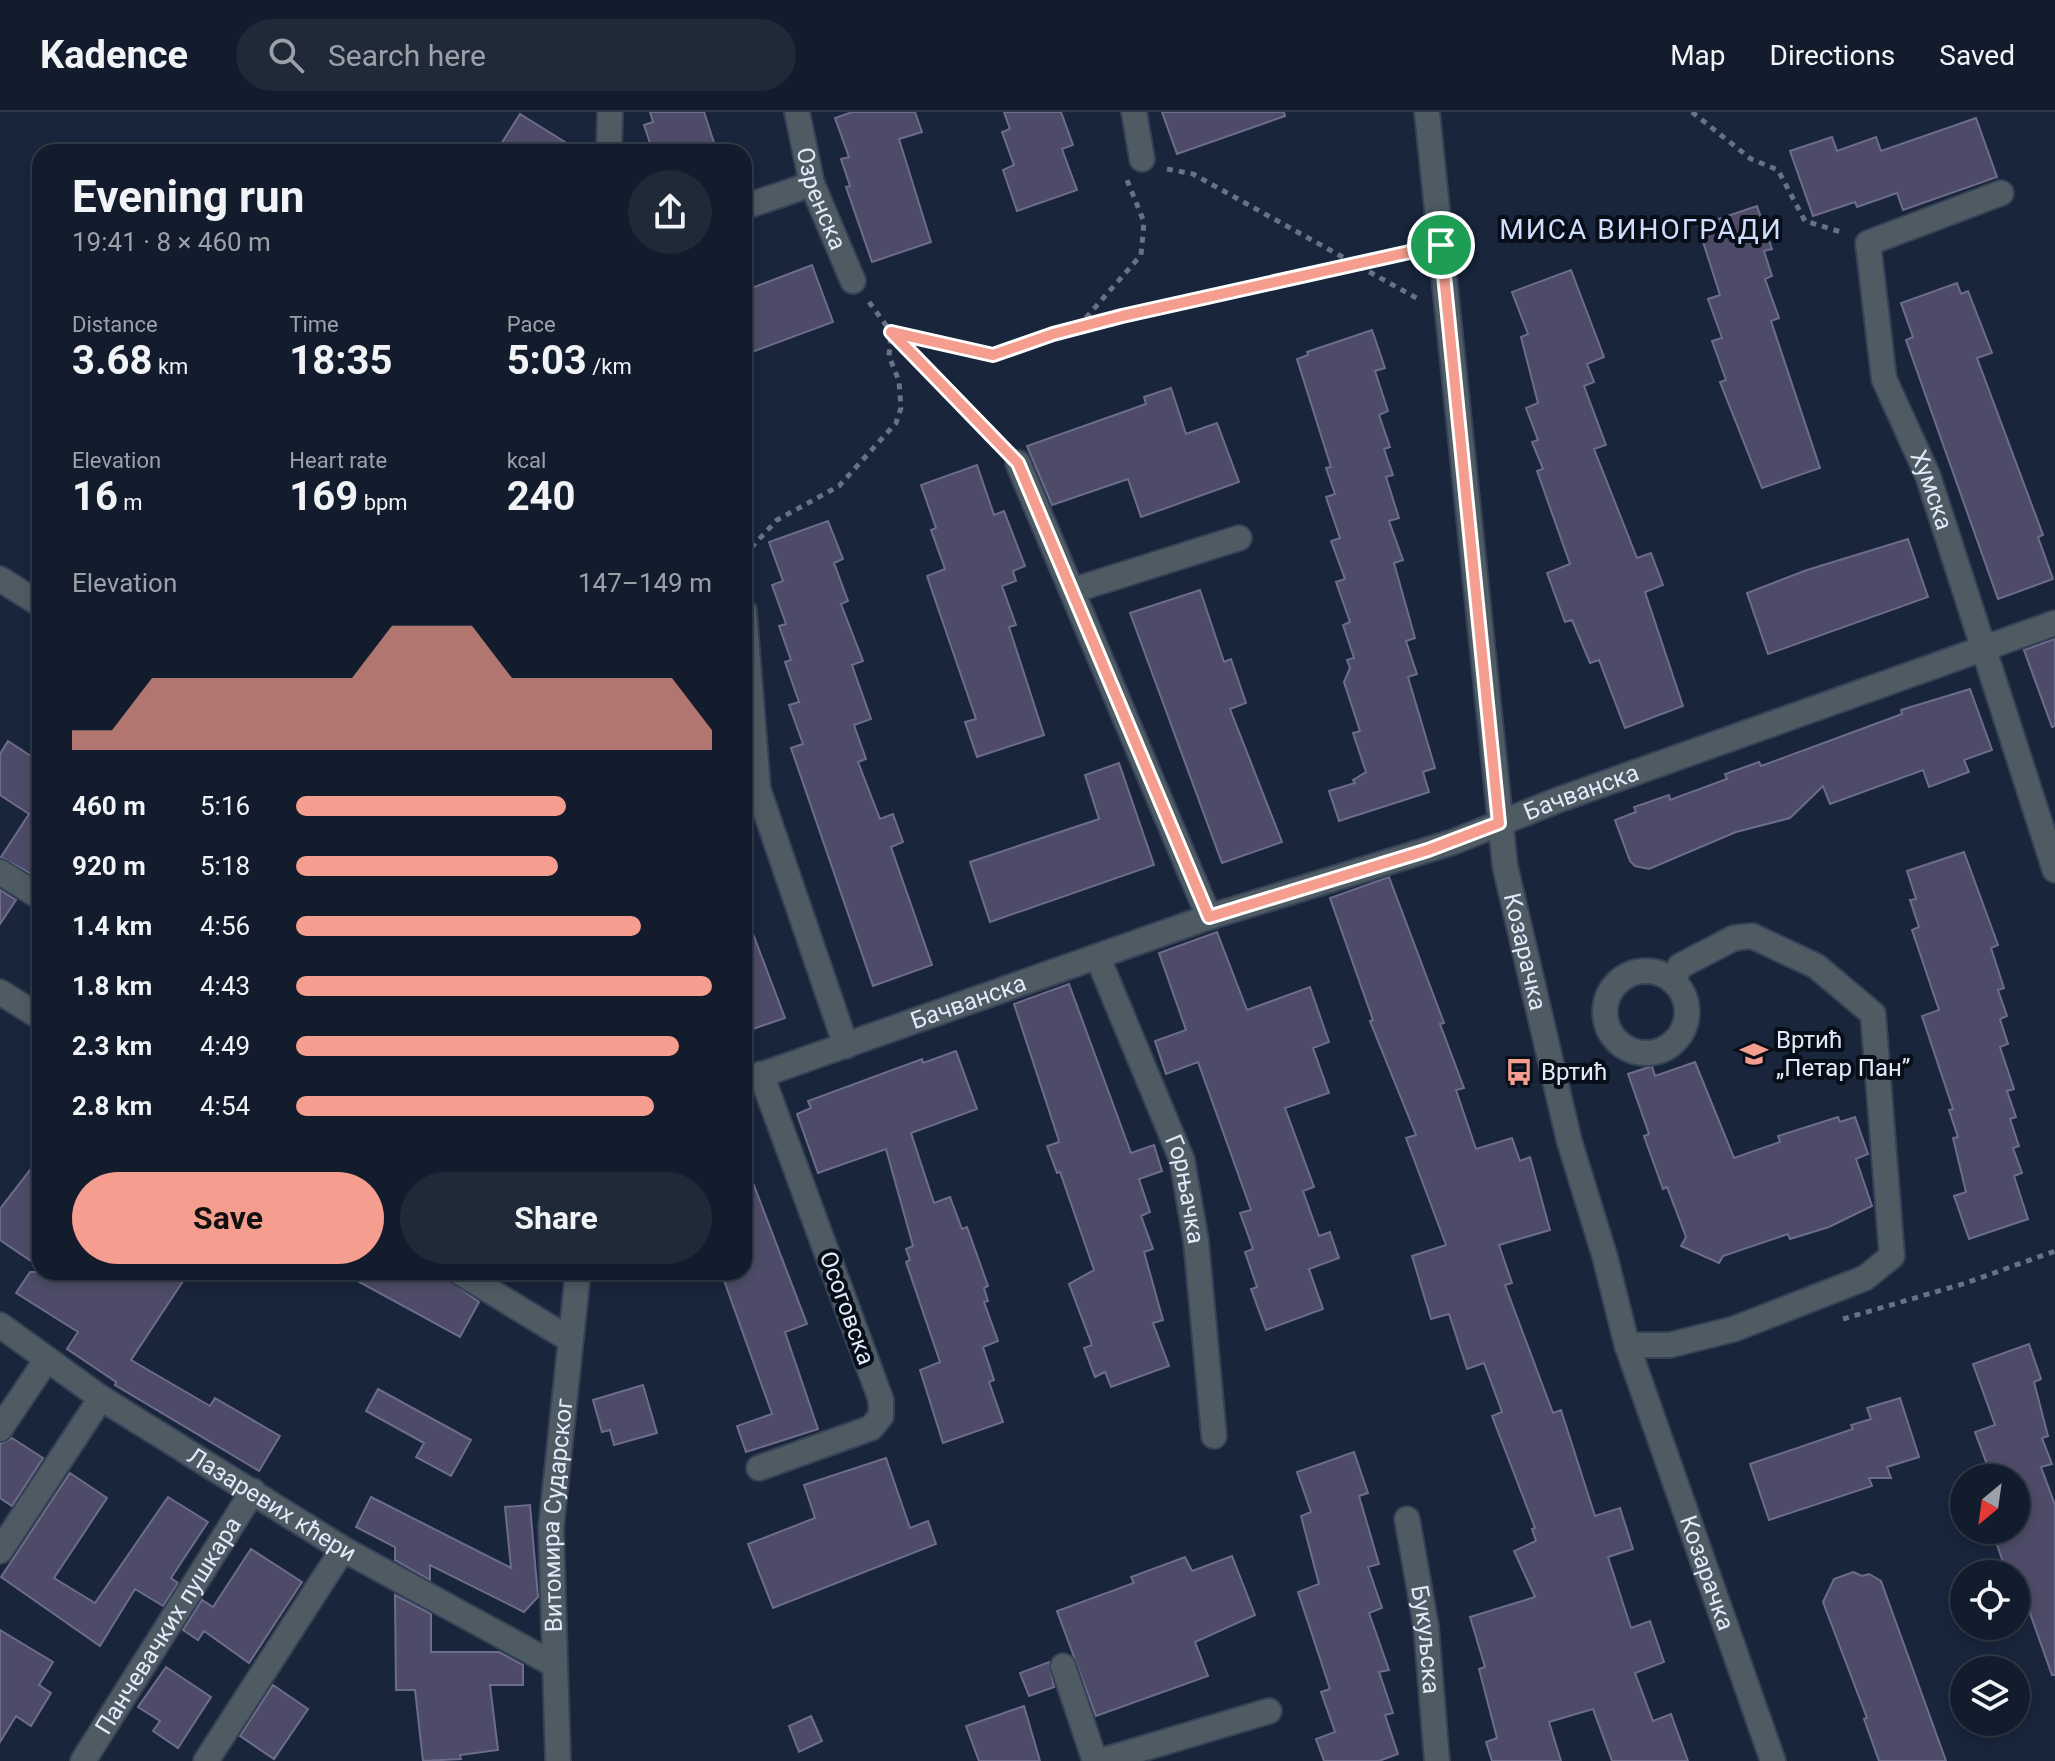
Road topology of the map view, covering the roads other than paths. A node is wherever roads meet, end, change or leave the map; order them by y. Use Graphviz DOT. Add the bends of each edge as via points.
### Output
graph roads {
  1 [pos="610,112"];
  2 [pos="797,112"];
  3 [pos="1134,112"];
  4 [pos="1427,112"];
  5 [pos="609,144"];
  6 [pos="1142,159"];
  7 [pos="812,184"];
  8 [pos="2001,193"];
  9 [pos="752,204"];
  10 [pos="853,281"];
  11 [pos="1018,463"];
  12 [pos="1239,538"];
  13 [pos="0,579"];
  14 [pos="1074,590"];
  15 [pos="32,599"];
  16 [pos="2055,623"];
  17 [pos="1983,647"];
  18 [pos="752,713"];
  19 [pos="1499,823"];
  20 [pos="2055,870"];
  21 [pos="0,872"];
  22 [pos="32,892"];
  23 [pos="1209,917"];
  24 [pos="1098,958"];
  25 [pos="1673,981"];
  26 [pos="0,992"];
  27 [pos="32,1012"];
  28 [pos="846,1046"];
  29 [pos="752,1078"];
  30 [pos="472,1280"];
  31 [pos="577,1280"];
  32 [pos="0,1325"];
  33 [pos="569,1339"];
  34 [pos="1627,1345"];
  35 [pos="47,1359"];
  36 [pos="101,1398"];
  37 [pos="0,1429"];
  38 [pos="1214,1436"];
  39 [pos="759,1468"];
  40 [pos="253,1491"];
  41 [pos="1407,1519"];
  42 [pos="343,1549"];
  43 [pos="0,1551"];
  44 [pos="555,1665"];
  45 [pos="1063,1666"];
  46 [pos="1269,1711"];
  47 [pos="83,1761"];
  48 [pos="206,1761"];
  49 [pos="558,1761"];
  50 [pos="1098,1761"];
  51 [pos="1437,1761"];
  52 [pos="1773,1761"];
  1 -- 5 [label="street"];
  2 -- 7 [label="street, Озренска"];
  3 -- 6 [label="street"];
  4 -- 19 [label="street, Козарачка"];
  7 -- 9 [label="street"];
  7 -- 10 [label="street, Озренска"];
  8 -- 17 [label="street, Хумска" via="1868,243 1884,379 1928,476"];
  11 -- 14 [label="street"];
  12 -- 14 [label="street"];
  13 -- 15 [label="street"];
  14 -- 23 [label="street"];
  16 -- 17 [label="street, Бачванска"];
  17 -- 19 [label="street, Бачванска"];
  17 -- 20 [label="street, Хумска"];
  18 -- 28 [label="street" via="758,789"];
  19 -- 23 [label="street, Бачванска"];
  19 -- 34 [label="street, Козарачка" via="1569,1140"];
  21 -- 22 [label="street"];
  23 -- 24 [label="street, Бачванска"];
  24 -- 28 [label="street, Бачванска"];
  24 -- 38 [label="street, Горњачка" via="1182,1160 1196,1241"];
  25 -- 34 [label="street" via="1680,966 1734,938 1752,936 1816,966 1873,1014 1892,1256 1865,1278 1734,1329 1670,1345"];
  26 -- 27 [label="street"];
  28 -- 29 [label="street, Бачванска"];
  29 -- 39 [label="street, Осоговска" via="881,1400 881,1416 871,1428"];
  30 -- 33 [label="street"];
  31 -- 33 [label="street, Витомира Сударског"];
  32 -- 35 [label="street, Лазаревих кћери"];
  33 -- 44 [label="street, Витомира Сударског" via="551,1528"];
  34 -- 52 [label="street, Козарачка"];
  35 -- 36 [label="street, Лазаревих кћери"];
  35 -- 37 [label="street"];
  36 -- 40 [label="street, Лазаревих кћери"];
  36 -- 43 [label="street"];
  40 -- 42 [label="street, Лазаревих кћери"];
  40 -- 47 [label="street, Панчевачких пушкара"];
  41 -- 51 [label="street, Букуљска" via="1426,1626"];
  42 -- 44 [label="street, Лазаревих кћери"];
  42 -- 48 [label="street"];
  44 -- 49 [label="street, Витомира Сударског"];
  45 -- 50 [label="street"];
  46 -- 50 [label="street"];
}
